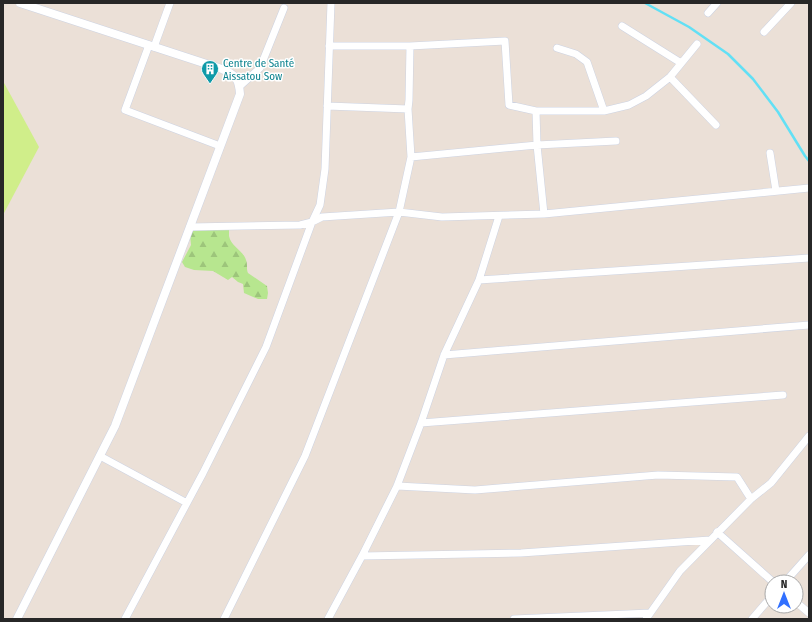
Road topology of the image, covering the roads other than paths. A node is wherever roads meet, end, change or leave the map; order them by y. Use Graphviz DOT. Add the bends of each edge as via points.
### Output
graph roads {
  1 [pos="20,3"];
  2 [pos="170,3"];
  3 [pos="331,3"];
  4 [pos="717,3"];
  5 [pos="791,3"];
  6 [pos="284,8"];
  7 [pos="708,13"];
  8 [pos="622,26"];
  9 [pos="764,32"];
  10 [pos="697,44"];
  11 [pos="152,46"];
  12 [pos="329,46"];
  13 [pos="410,46"];
  14 [pos="557,48"];
  15 [pos="681,63"];
  16 [pos="670,77"];
  17 [pos="240,86"];
  18 [pos="327,106"];
  19 [pos="408,109"];
  20 [pos="536,111"];
  21 [pos="604,111"];
  22 [pos="716,125"];
  23 [pos="616,141"];
  24 [pos="537,145"];
  25 [pos="220,146"];
  26 [pos="770,153"];
  27 [pos="411,157"];
  28 [pos="809,188"];
  29 [pos="776,191"];
  30 [pos="399,212"];
  31 [pos="544,214"];
  32 [pos="499,216"];
  33 [pos="312,222"];
  34 [pos="190,227"];
  35 [pos="809,258"];
  36 [pos="479,280"];
  37 [pos="809,325"];
  38 [pos="444,355"];
  39 [pos="783,396"];
  40 [pos="421,423"];
  41 [pos="809,436"];
  42 [pos="100,456"];
  43 [pos="397,486"];
  44 [pos="751,499"];
  45 [pos="187,503"];
  46 [pos="718,532"];
  47 [pos="710,540"];
  48 [pos="809,555"];
  49 [pos="362,556"];
  50 [pos="764,574"];
  51 [pos="792,574"];
  52 [pos="764,605"];
  53 [pos="648,616"];
  54 [pos="16,619"];
  55 [pos="125,619"];
  56 [pos="224,619"];
  57 [pos="328,619"];
  58 [pos="514,619"];
  59 [pos="752,619"];
  1 -- 11 [label="street"];
  2 -- 11 [label="street"];
  3 -- 12 [label="street"];
  4 -- 7 [label="street"];
  5 -- 9 [label="street"];
  6 -- 17 [label="street" via="260,68"];
  8 -- 15 [label="street"];
  10 -- 15 [label="street"];
  11 -- 17 [label="street" via="233,74"];
  11 -- 25 [label="street" via="125,110"];
  12 -- 13 [label="street"];
  12 -- 18 [label="street"];
  13 -- 19 [label="street"];
  13 -- 20 [label="street" via="505,41 508,106"];
  14 -- 21 [label="street" via="576,54 587,62"];
  15 -- 16 [label="street"];
  16 -- 21 [label="street" via="630,105"];
  16 -- 22 [label="street"];
  17 -- 25 [label="street" via="240,94"];
  18 -- 19 [label="street"];
  18 -- 33 [label="street" via="324,176 320,205"];
  19 -- 27 [label="street"];
  20 -- 21 [label="street"];
  20 -- 24 [label="street"];
  23 -- 24 [label="street"];
  24 -- 27 [label="street"];
  24 -- 31 [label="street"];
  25 -- 34 [label="street"];
  26 -- 29 [label="street"];
  27 -- 30 [label="street"];
  28 -- 29 [label="street"];
  29 -- 31 [label="street"];
  30 -- 32 [label="street" via="442,217"];
  30 -- 33 [label="street" via="322,217"];
  30 -- 56 [label="street" via="305,456"];
  31 -- 32 [label="street"];
  32 -- 36 [label="street"];
  33 -- 34 [label="street" via="300,225"];
  33 -- 45 [label="street" via="266,347"];
  34 -- 42 [label="street" via="115,426"];
  35 -- 36 [label="street"];
  36 -- 38 [label="street"];
  37 -- 38 [label="street"];
  38 -- 40 [label="street"];
  39 -- 40 [label="street"];
  40 -- 43 [label="street"];
  41 -- 44 [label="street" via="771,483"];
  42 -- 45 [label="street"];
  42 -- 54 [label="street"];
  43 -- 44 [label="street" via="475,490 658,475 737,477"];
  43 -- 49 [label="street"];
  44 -- 46 [label="street"];
  45 -- 55 [label="street"];
  46 -- 47 [label="street"];
  46 -- 50 [label="street"];
  47 -- 49 [label="street" via="521,553"];
  47 -- 53 [label="street" via="680,571"];
  48 -- 51 [label="street"];
  49 -- 57 [label="street"];
  52 -- 59 [label="street"];
  53 -- 58 [label="street"];
}
